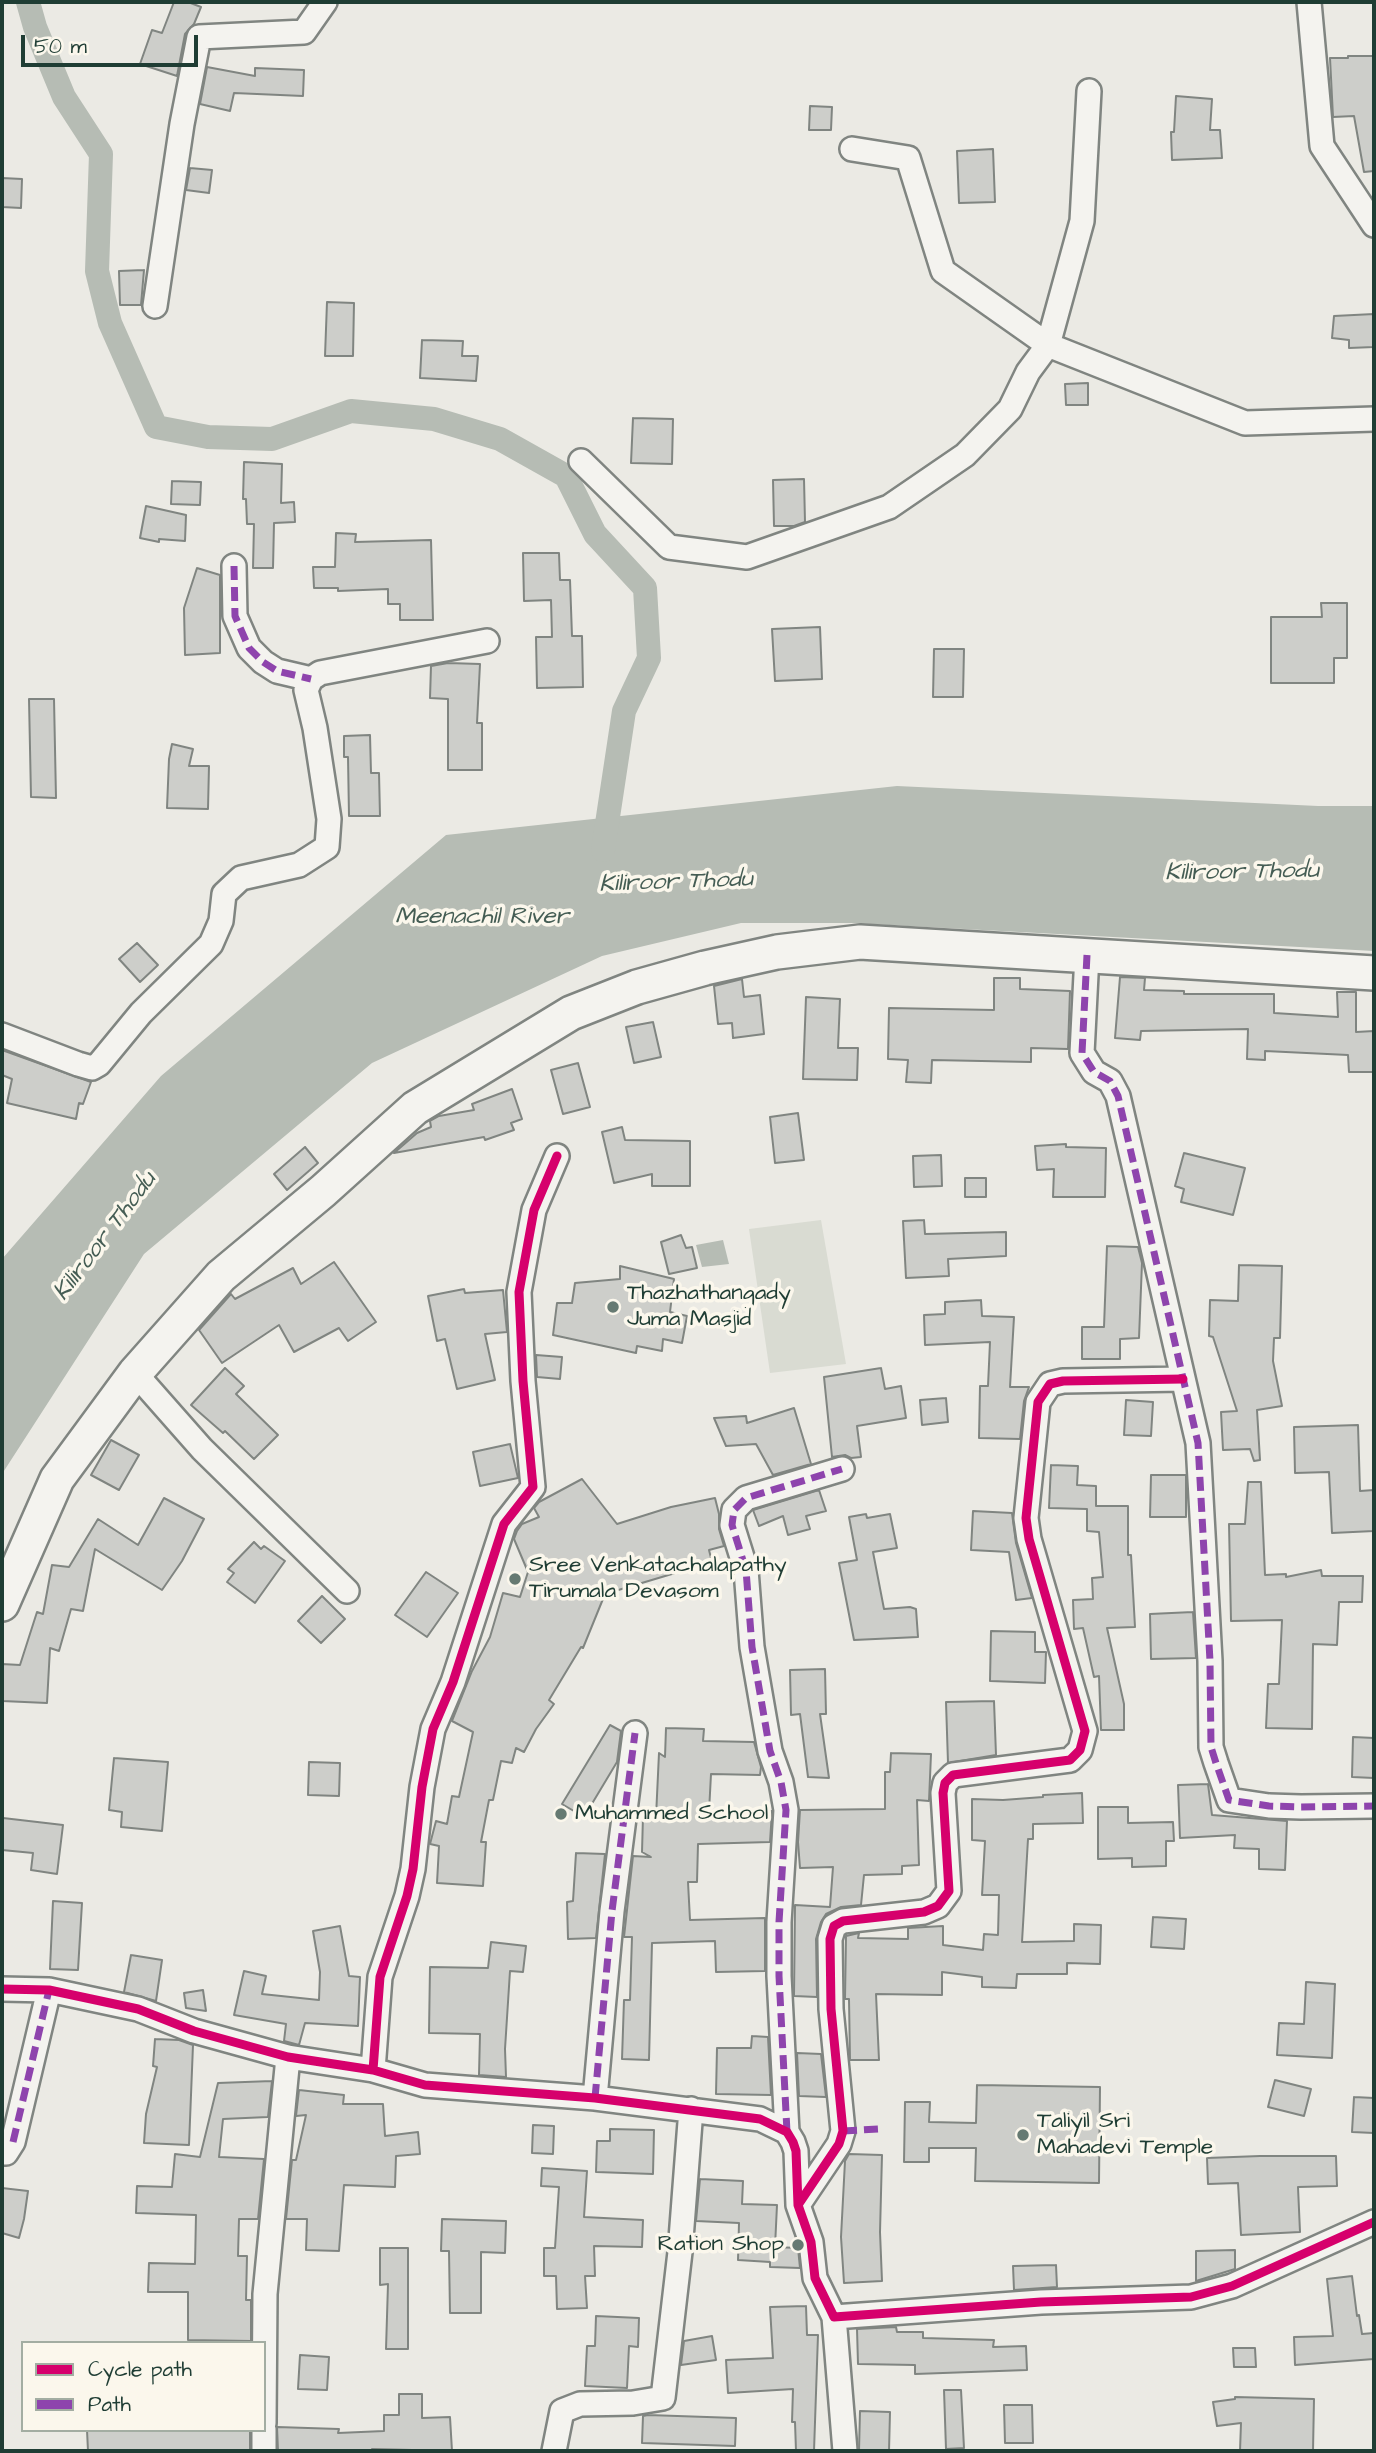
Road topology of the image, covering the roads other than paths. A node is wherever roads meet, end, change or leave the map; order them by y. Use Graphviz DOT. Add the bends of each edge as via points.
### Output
graph roads {
  1 [pos="325,2"];
  2 [pos="1309,2"];
  3 [pos="1089,91"];
  4 [pos="852,149"];
  5 [pos="1374,225"];
  6 [pos="155,306"];
  7 [pos="1048,345"];
  8 [pos="1374,419"];
  9 [pos="581,461"];
  10 [pos="234,566"];
  11 [pos="487,641"];
  12 [pos="311,679"];
  13 [pos="1087,956"];
  14 [pos="1374,973"];
  15 [pos="2,1035"];
  16 [pos="557,1156"];
  17 [pos="135,1373"];
  18 [pos="1183,1379"];
  19 [pos="842,1469"];
  20 [pos="347,1591"];
  21 [pos="2,1604"];
  22 [pos="635,1733"];
  23 [pos="1374,1805"];
  24 [pos="2,1989"];
  25 [pos="49,1990"];
  26 [pos="288,2057"];
  27 [pos="373,2070"];
  28 [pos="595,2098"];
  29 [pos="691,2109"];
  30 [pos="787,2132"];
  31 [pos="2,2154"];
  32 [pos="798,2205"];
  33 [pos="1374,2222"];
  34 [pos="834,2317"];
  35 [pos="265,2341"];
  36 [pos="264,2432"];
  37 [pos="264,2451"];
  38 [pos="554,2451"];
  39 [pos="845,2451"];
  1 -- 6 [label="street" via="304,32 199,37"];
  2 -- 5 [label="street" via="1322,146"];
  3 -- 7 [label="street" via="1082,221"];
  4 -- 7 [label="street" via="908,158 943,271"];
  7 -- 8 [label="street" via="1245,424"];
  7 -- 9 [label="street" via="1010,409 965,455 889,507 747,557 669,547"];
  10 -- 12 [label="street" via="235,617 249,648 277,671"];
  11 -- 12 [label="street" via="320,673"];
  12 -- 15 [label="street" via="306,690 328,819 327,847 299,865 241,878 224,894 221,921 211,944 141,1013 99,1064 92,1068 78,1064"];
  13 -- 14 [label="main road"];
  13 -- 17 [label="main road" via="860,942 777,951 637,987 572,1013 415,1108 221,1276"];
  13 -- 18 [label="street" via="1082,1053 1118,1096"];
  16 -- 27 [label="street" via="534,1210 519,1292 533,1488 504,1524 453,1682 433,1729 414,1869 380,1977"];
  17 -- 20 [label="street" via="202,1448"];
  17 -- 21 [label="main road" via="57,1479"];
  18 -- 23 [label="street" via="1198,1443 1212,1747 1229,1800 1269,1806"];
  18 -- 32 [label="street" via="1063,1381 1050,1384 1038,1402 1026,1518 1085,1731 1080,1750 1070,1760 953,1775 943,1793 949,1891 938,1906 834,1926 830,1938 831,2009 843,2131"];
  19 -- 30 [label="street" via="746,1498 734,1510 732,1525 746,1570 752,1647 786,1811 779,1976"];
  22 -- 28 [label="street" via="612,1910"];
  24 -- 25 [label="street"];
  25 -- 26 [label="street" via="138,2009 194,2031"];
  25 -- 31 [label="street" via="13,2142"];
  26 -- 27 [label="street"];
  26 -- 35 [label="street"];
  27 -- 28 [label="street" via="425,2085"];
  28 -- 29 [label="street"];
  29 -- 30 [label="street" via="760,2119"];
  29 -- 38 [label="street" via="663,2398 580,2404 562,2411"];
  30 -- 32 [label="street" via="796,2151"];
  32 -- 34 [label="street" via="811,2242 815,2277"];
  33 -- 34 [label="street" via="1232,2287 1191,2297"];
  34 -- 39 [label="street"];
  36 -- 37 [label="street"];
}
